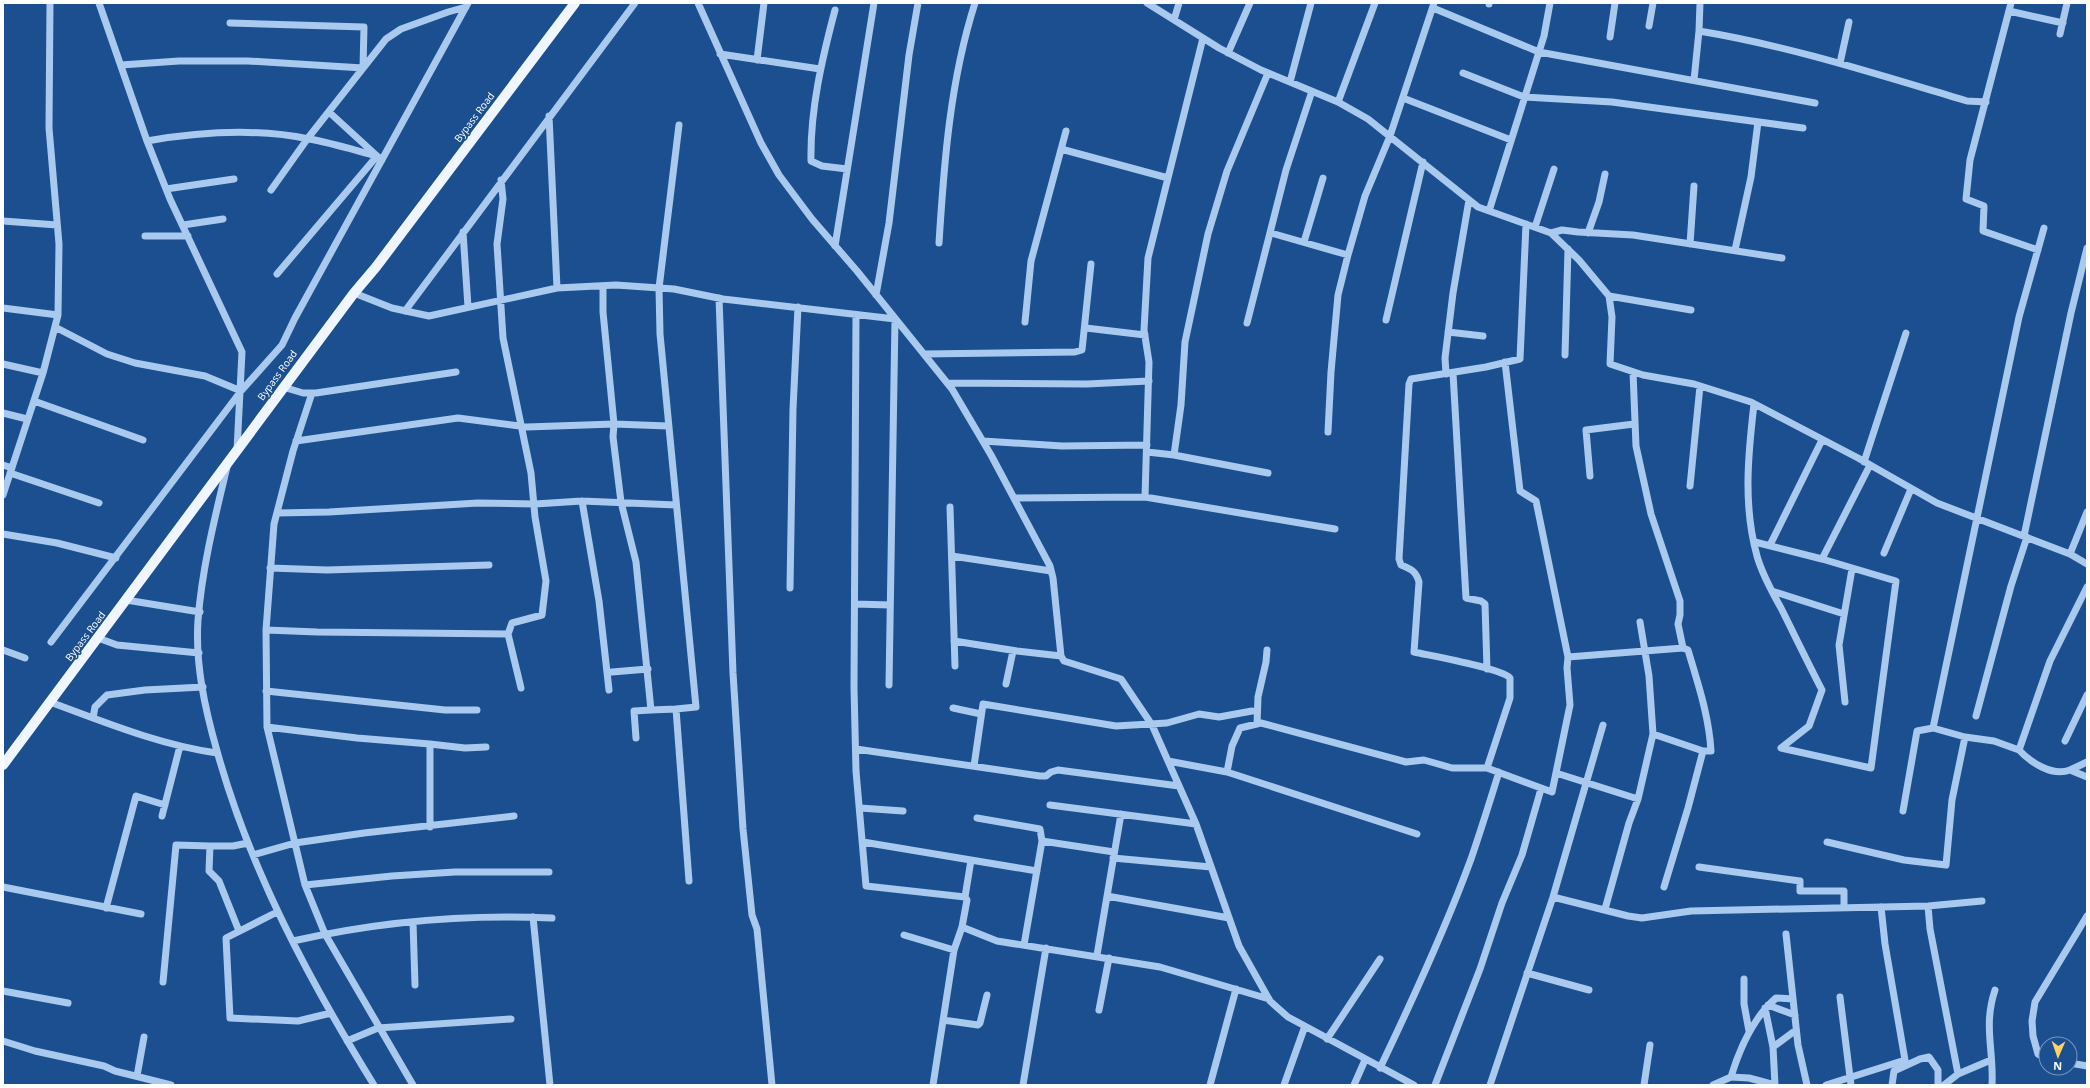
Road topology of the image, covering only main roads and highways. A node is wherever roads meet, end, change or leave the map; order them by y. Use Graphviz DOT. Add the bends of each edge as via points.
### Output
graph roads {
  1 [pos="575,3"];
  2 [pos="3,765"];
  1 -- 2 [label="main road, Bypass Road" via="283,387"];
}
